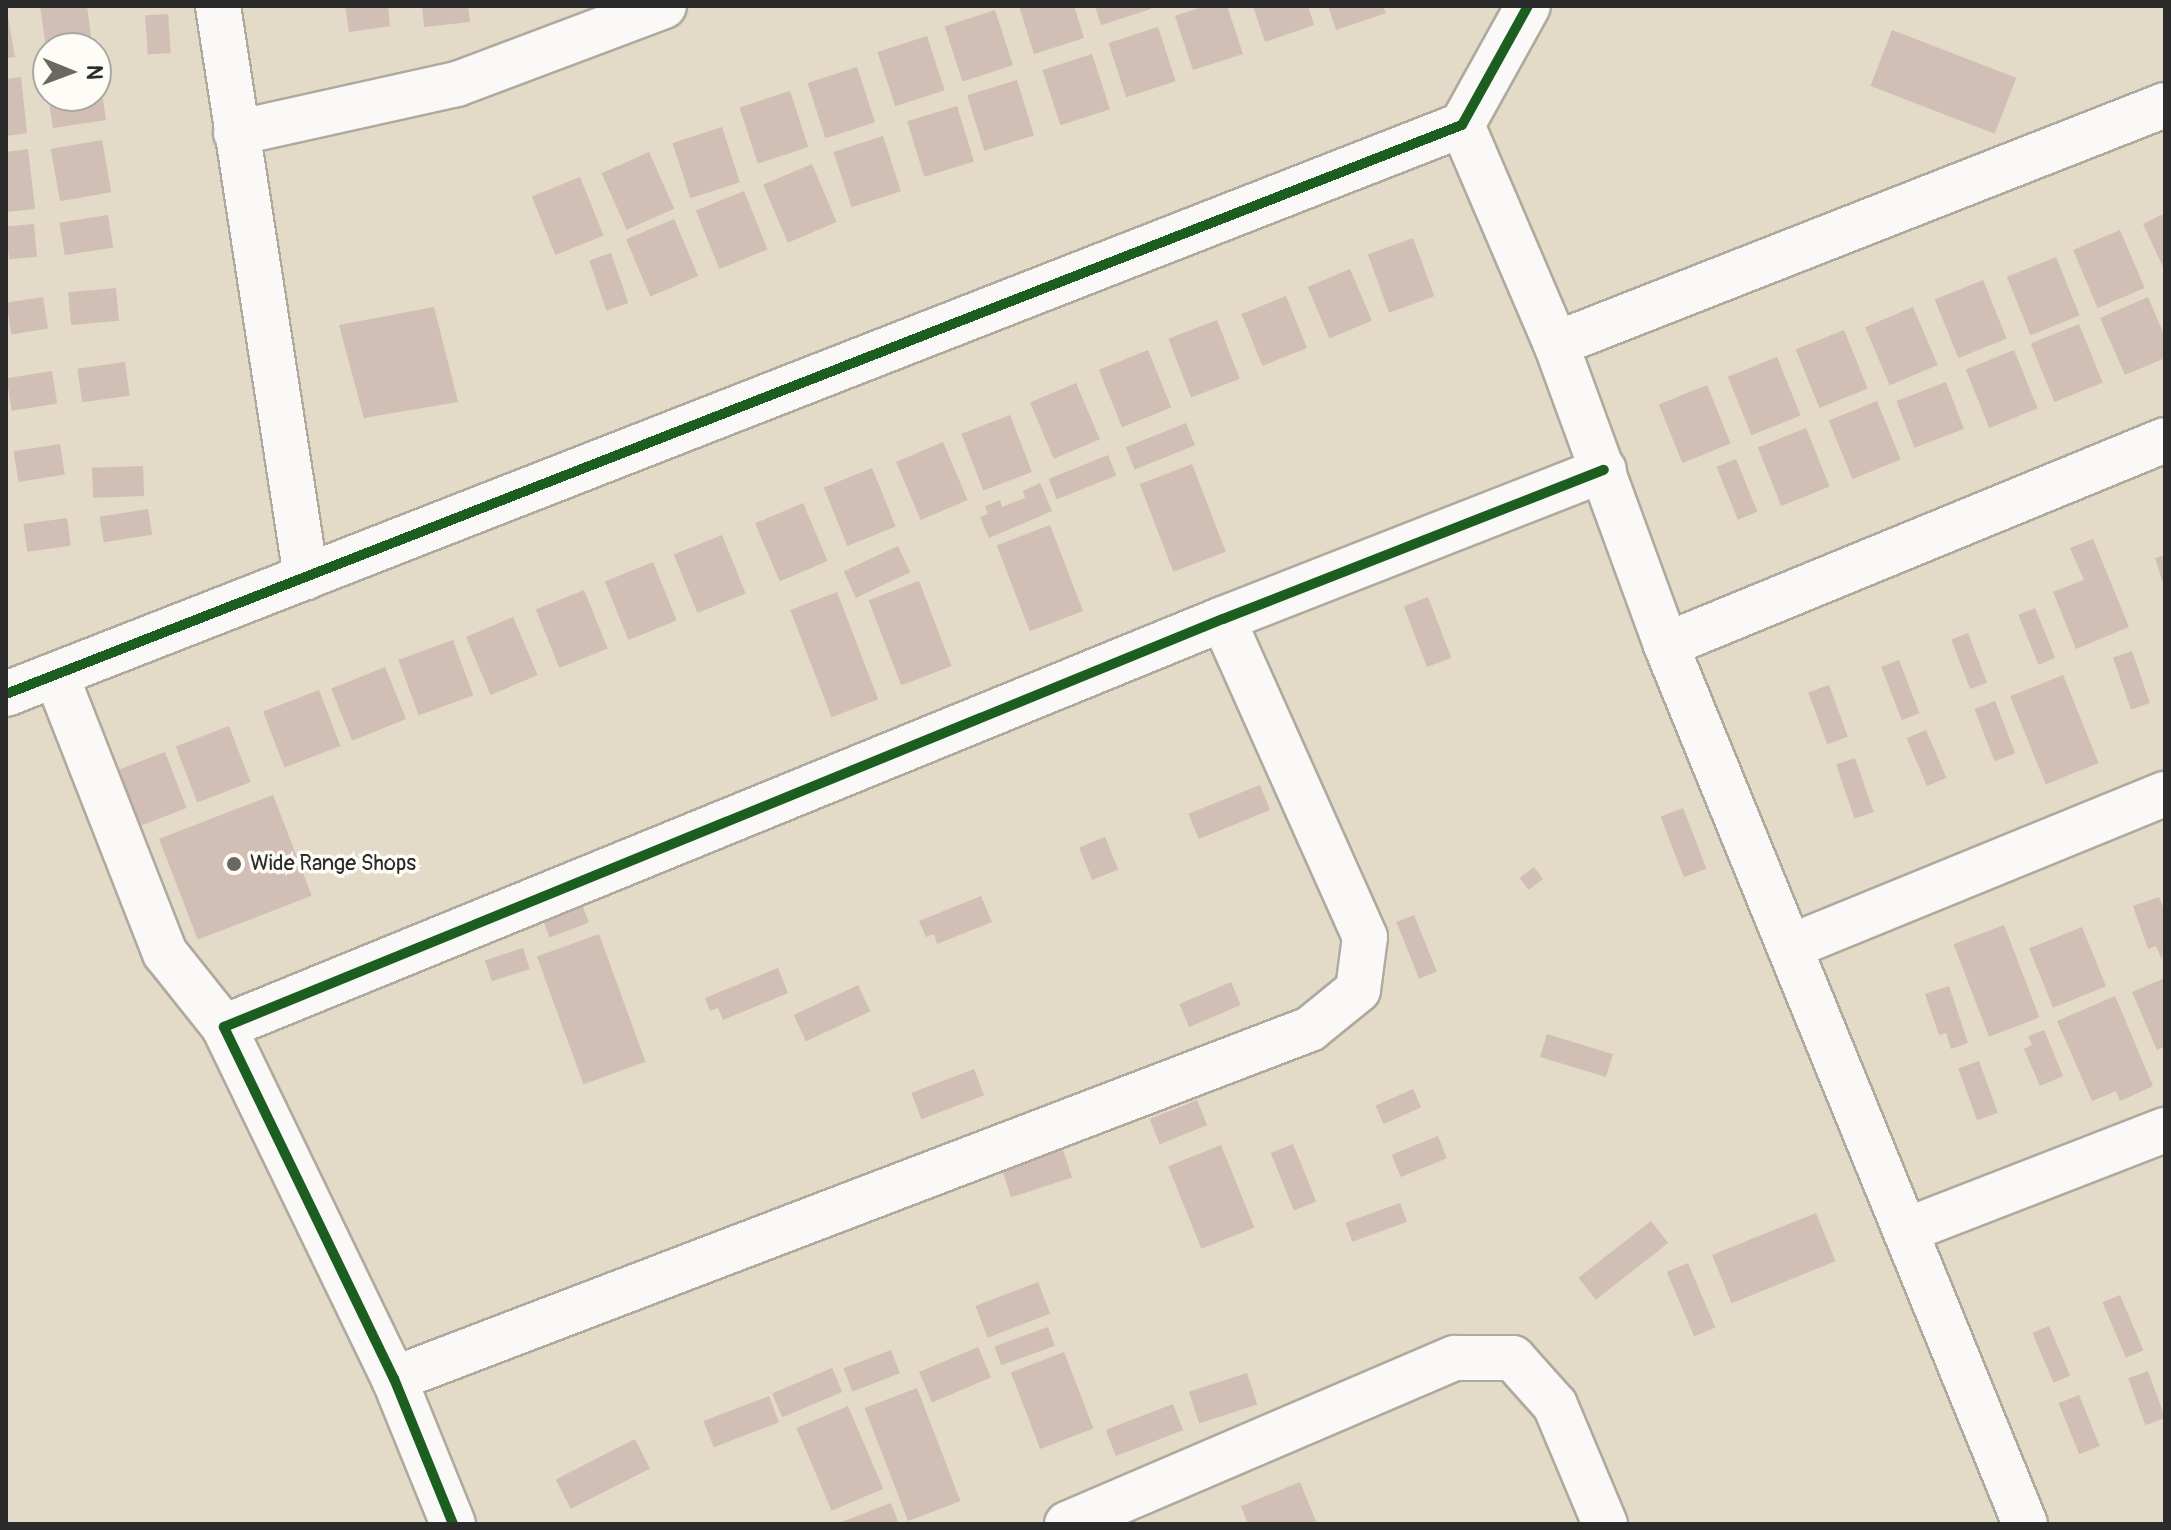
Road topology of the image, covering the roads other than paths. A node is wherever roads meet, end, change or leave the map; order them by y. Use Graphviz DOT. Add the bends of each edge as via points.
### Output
graph roads {
  1 [pos="218,6"];
  2 [pos="664,6"];
  3 [pos="1528,6"];
  4 [pos="608,16"];
  5 [pos="2165,105"];
  6 [pos="1462,125"];
  7 [pos="236,133"];
  8 [pos="1556,344"];
  9 [pos="2165,440"];
  10 [pos="1604,470"];
  11 [pos="306,577"];
  12 [pos="1223,619"];
  13 [pos="1666,645"];
  14 [pos="56,675"];
  15 [pos="6,694"];
  16 [pos="2165,794"];
  17 [pos="1792,946"];
  18 [pos="224,1027"];
  19 [pos="2165,1130"];
  20 [pos="1907,1230"];
  21 [pos="394,1379"];
  22 [pos="453,1524"];
  23 [pos="1067,1524"];
  24 [pos="1605,1524"];
  25 [pos="2025,1524"];
  1 -- 7 [label="street"];
  2 -- 4 [label="street"];
  3 -- 6 [label="street"];
  4 -- 7 [label="street" via="457,84"];
  5 -- 8 [label="street"];
  6 -- 8 [label="street"];
  6 -- 11 [label="street"];
  7 -- 11 [label="street"];
  8 -- 10 [label="street"];
  9 -- 13 [label="street"];
  10 -- 12 [label="street"];
  10 -- 13 [label="street"];
  11 -- 14 [label="street"];
  12 -- 18 [label="street"];
  12 -- 21 [label="street" via="1365,937 1358,990 1310,1029"];
  13 -- 17 [label="street"];
  14 -- 15 [label="street"];
  14 -- 18 [label="street" via="159,941"];
  16 -- 17 [label="street"];
  17 -- 20 [label="street"];
  18 -- 21 [label="street"];
  19 -- 20 [label="street"];
  20 -- 25 [label="street"];
  21 -- 22 [label="street"];
  23 -- 24 [label="street" via="1455,1358 1513,1358 1555,1405"];
}
